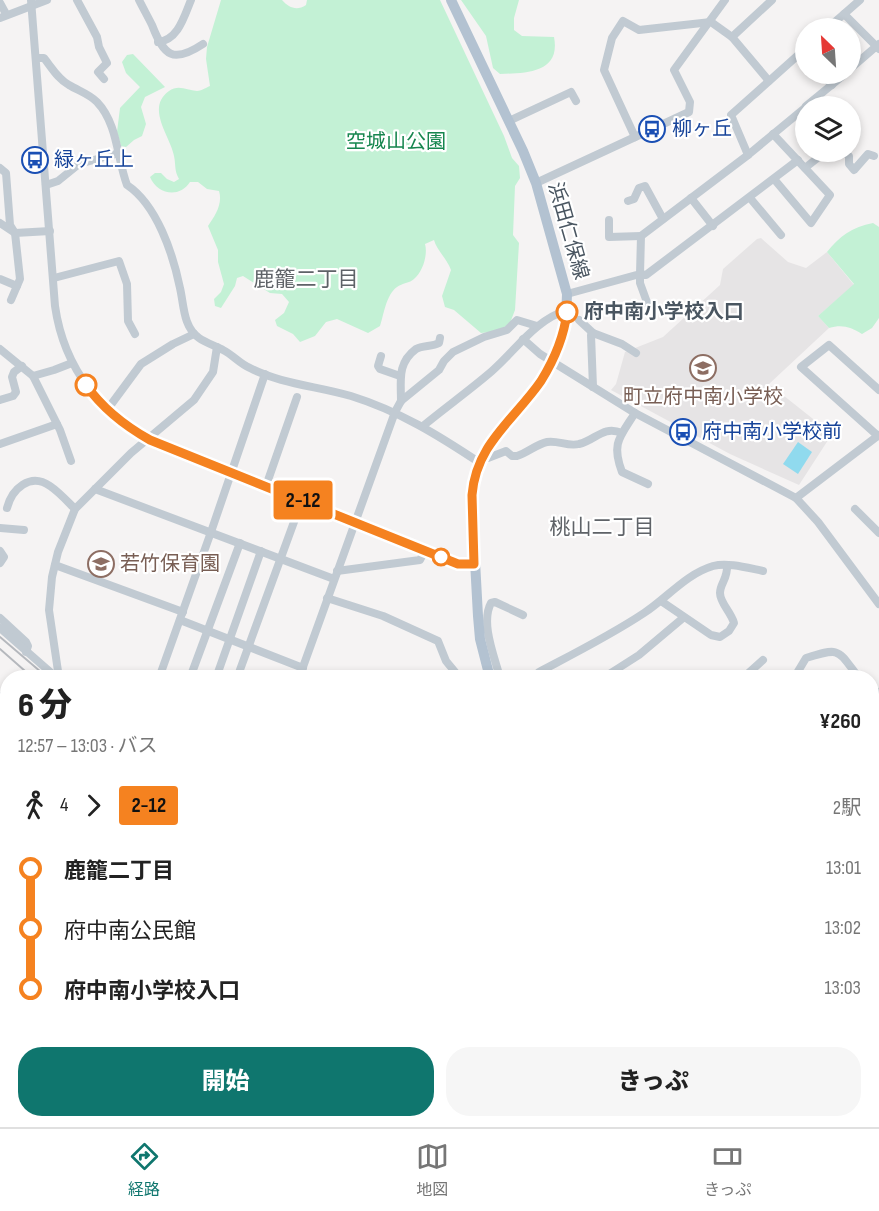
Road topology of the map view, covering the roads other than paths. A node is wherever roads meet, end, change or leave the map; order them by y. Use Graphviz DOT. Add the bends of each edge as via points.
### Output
graph roads {
  1 [pos="47,0"];
  2 [pos="77,0"];
  3 [pos="139,0"];
  4 [pos="191,0"];
  5 [pos="451,0"];
  6 [pos="725,0"];
  7 [pos="772,0"];
  8 [pos="860,0"];
  9 [pos="31,2"];
  10 [pos="0,3"];
  11 [pos="844,14"];
  12 [pos="3,16"];
  13 [pos="839,18"];
  14 [pos="711,22"];
  15 [pos="732,37"];
  16 [pos="158,42"];
  17 [pos="203,44"];
  18 [pos="878,46"];
  19 [pos="36,58"];
  20 [pos="795,59"];
  21 [pos="861,60"];
  22 [pos="104,79"];
  23 [pos="769,81"];
  24 [pos="832,85"];
  25 [pos="819,96"];
  26 [pos="576,101"];
  27 [pos="795,116"];
  28 [pos="508,121"];
  29 [pos="773,134"];
  30 [pos="635,137"];
  31 [pos="119,153"];
  32 [pos="748,155"];
  33 [pos="878,155"];
  34 [pos="795,157"];
  35 [pos="795,162"];
  36 [pos="800,162"];
  37 [pos="812,162"];
  38 [pos="849,162"];
  39 [pos="861,162"];
  40 [pos="861,162"];
  41 [pos="0,168"];
  42 [pos="805,168"];
  43 [pos="774,179"];
  44 [pos="536,183"];
  45 [pos="46,185"];
  46 [pos="691,198"];
  47 [pos="750,198"];
  48 [pos="628,201"];
  49 [pos="663,219"];
  50 [pos="609,220"];
  51 [pos="0,224"];
  52 [pos="713,226"];
  53 [pos="50,231"];
  54 [pos="15,233"];
  55 [pos="781,235"];
  56 [pos="641,236"];
  57 [pos="640,274"];
  58 [pos="54,278"];
  59 [pos="0,279"];
  60 [pos="17,286"];
  61 [pos="567,294"];
  62 [pos="10,300"];
  63 [pos="648,305"];
  64 [pos="567,310"];
  65 [pos="579,320"];
  66 [pos="537,326"];
  67 [pos="593,333"];
  68 [pos="135,334"];
  69 [pos="194,334"];
  70 [pos="440,338"];
  71 [pos="523,339"];
  72 [pos="217,347"];
  73 [pos="0,349"];
  74 [pos="636,353"];
  75 [pos="381,357"];
  76 [pos="552,362"];
  77 [pos="72,363"];
  78 [pos="22,366"];
  79 [pos="265,374"];
  80 [pos="33,376"];
  81 [pos="400,376"];
  82 [pos="593,387"];
  83 [pos="879,390"];
  84 [pos="297,397"];
  85 [pos="0,400"];
  86 [pos="401,401"];
  87 [pos="107,410"];
  88 [pos="395,412"];
  89 [pos="635,412"];
  90 [pos="57,424"];
  91 [pos="423,426"];
  92 [pos="622,433"];
  93 [pos="879,436"];
  94 [pos="148,438"];
  95 [pos="0,444"];
  96 [pos="481,460"];
  97 [pos="71,461"];
  98 [pos="232,473"];
  99 [pos="648,484"];
  100 [pos="266,486"];
  101 [pos="95,489"];
  102 [pos="796,498"];
  103 [pos="302,500"];
  104 [pos="7,508"];
  105 [pos="75,509"];
  106 [pos="855,509"];
  107 [pos="355,522"];
  108 [pos="0,528"];
  109 [pos="24,530"];
  110 [pos="211,532"];
  111 [pos="879,533"];
  112 [pos="240,543"];
  113 [pos="425,550"];
  114 [pos="0,551"];
  115 [pos="261,551"];
  116 [pos="280,558"];
  117 [pos="0,563"];
  118 [pos="474,564"];
  119 [pos="55,565"];
  120 [pos="727,565"];
  121 [pos="763,571"];
  122 [pos="335,575"];
  123 [pos="327,598"];
  124 [pos="661,601"];
  125 [pos="879,604"];
  126 [pos="523,615"];
  127 [pos="181,616"];
  128 [pos="0,618"];
  129 [pos="683,618"];
  130 [pos="0,628"];
  131 [pos="208,631"];
  132 [pos="229,640"];
  133 [pos="248,647"];
  134 [pos="26,652"];
  135 [pos="763,660"];
  136 [pos="303,668"];
  137 [pos="48,670"];
  138 [pos="57,670"];
  139 [pos="162,670"];
  140 [pos="193,670"];
  141 [pos="219,670"];
  142 [pos="240,670"];
  143 [pos="453,670"];
  144 [pos="488,670"];
  145 [pos="498,670"];
  146 [pos="543,670"];
  147 [pos="616,670"];
  148 [pos="752,670"];
  149 [pos="799,670"];
  150 [pos="853,670"];
  1 -- 9 [label="street"];
  2 -- 22 [label="street" via="107,63 98,72"];
  3 -- 16 [label="street"];
  4 -- 16 [label="street" via="177,32 167,41"];
  5 -- 28 [label="main road, 浜田仁保線"];
  6 -- 14 [label="street"];
  7 -- 15 [label="street"];
  8 -- 11 [label="street"];
  9 -- 12 [label="street"];
  9 -- 19 [label="street"];
  10 -- 12 [label="street"];
  11 -- 13 [label="street"];
  11 -- 18 [label="street"];
  14 -- 15 [label="street"];
  14 -- 30 [label="street" via="675,70 690,102 689,112"];
  14 -- 30 [label="street" via="639,30 624,21 612,38 604,70"];
  15 -- 23 [label="street"];
  16 -- 17 [label="street" via="173,56 182,56"];
  18 -- 21 [label="street"];
  19 -- 31 [label="street" via="44,58 58,77 98,103 110,121"];
  19 -- 45 [label="street"];
  20 -- 23 [label="street"];
  23 -- 32 [label="street" via="731,115"];
  24 -- 25 [label="street"];
  26 -- 28 [label="street" via="571,92"];
  27 -- 29 [label="street"];
  28 -- 44 [label="main road, 浜田仁保線"];
  29 -- 32 [label="street"];
  29 -- 34 [label="street"];
  30 -- 44 [label="street"];
  31 -- 45 [label="street" via="79,164 58,181"];
  31 -- 69 [label="street" via="127,185 139,193 159,225 175,267 184,313"];
  32 -- 46 [label="street"];
  33 -- 40 [label="street" via="868,154"];
  35 -- 43 [label="street"];
  36 -- 42 [label="street"];
  37 -- 42 [label="street"];
  38 -- 39 [label="street" via="854,170"];
  41 -- 54 [label="street" via="6,173 10,225"];
  42 -- 43 [label="street" via="830,195 811,223"];
  43 -- 47 [label="street"];
  44 -- 61 [label="main road, 浜田仁保線"];
  45 -- 53 [label="street"];
  46 -- 49 [label="street"];
  46 -- 52 [label="street"];
  47 -- 52 [label="street"];
  47 -- 55 [label="street"];
  48 -- 49 [label="street" via="645,186"];
  49 -- 56 [label="street"];
  50 -- 56 [label="street" via="609,237"];
  51 -- 54 [label="street"];
  52 -- 57 [label="street" via="646,274"];
  53 -- 54 [label="street"];
  53 -- 58 [label="street"];
  54 -- 60 [label="street" via="20,279"];
  56 -- 57 [label="street"];
  57 -- 61 [label="street"];
  57 -- 63 [label="street"];
  58 -- 68 [label="street" via="120,261 127,284 128,321"];
  58 -- 77 [label="street" via="58,325"];
  59 -- 60 [label="street"];
  60 -- 62 [label="street"];
  61 -- 64 [label="main road, 浜田仁保線"];
  64 -- 66 [label="street"];
  64 -- 76 [label="main road, 浜田仁保線"];
  65 -- 67 [label="street"];
  66 -- 71 [label="street"];
  66 -- 86 [label="street" via="517,320 507,330 453,352 440,370"];
  67 -- 74 [label="street"];
  67 -- 82 [label="street"];
  69 -- 72 [label="street"];
  69 -- 87 [label="street" via="141,364"];
  70 -- 81 [label="street" via="439,343 416,349"];
  71 -- 76 [label="street"];
  71 -- 91 [label="street" via="493,370"];
  72 -- 79 [label="street" via="248,368"];
  72 -- 94 [label="street" via="213,372 194,400"];
  73 -- 78 [label="street"];
  75 -- 81 [label="street" via="380,369"];
  76 -- 82 [label="street"];
  76 -- 96 [label="main road, 浜田仁保線" via="499,430"];
  77 -- 80 [label="street"];
  77 -- 87 [label="street"];
  78 -- 80 [label="street"];
  78 -- 85 [label="street" via="12,377 16,392"];
  79 -- 88 [label="street"];
  79 -- 98 [label="street"];
  80 -- 90 [label="street"];
  81 -- 86 [label="street"];
  82 -- 89 [label="street"];
  83 -- 93 [label="street" via="829,345 801,367"];
  84 -- 100 [label="street"];
  86 -- 88 [label="street"];
  87 -- 94 [label="street"];
  88 -- 91 [label="street"];
  88 -- 107 [label="street"];
  89 -- 92 [label="street"];
  89 -- 102 [label="street"];
  90 -- 95 [label="street"];
  90 -- 97 [label="street"];
  91 -- 96 [label="street"];
  92 -- 96 [label="street" via="611,430 583,444 547,442 517,456 506,451"];
  92 -- 99 [label="street" via="616,457 622,472"];
  93 -- 102 [label="street"];
  94 -- 98 [label="street"];
  94 -- 101 [label="street"];
  96 -- 118 [label="main road, 浜田仁保線" via="472,495"];
  98 -- 100 [label="street"];
  98 -- 110 [label="street"];
  100 -- 103 [label="street"];
  101 -- 105 [label="street"];
  101 -- 110 [label="street"];
  102 -- 125 [label="street"];
  103 -- 107 [label="street"];
  103 -- 116 [label="street"];
  104 -- 105 [label="street" via="9,498 28,482 50,486"];
  105 -- 119 [label="street"];
  106 -- 111 [label="street"];
  107 -- 113 [label="street"];
  107 -- 122 [label="street"];
  108 -- 109 [label="street"];
  110 -- 112 [label="street"];
  110 -- 127 [label="street"];
  112 -- 115 [label="street"];
  112 -- 131 [label="street"];
  113 -- 118 [label="street" via="458,564"];
  113 -- 122 [label="street" via="420,560"];
  114 -- 117 [label="street"];
  115 -- 116 [label="street"];
  115 -- 132 [label="street"];
  116 -- 122 [label="street"];
  116 -- 133 [label="street"];
  118 -- 144 [label="main road, 浜田仁保線" via="480,639"];
  119 -- 127 [label="street"];
  119 -- 138 [label="street" via="49,610"];
  120 -- 121 [label="street"];
  120 -- 124 [label="street" via="711,567 686,580"];
  120 -- 129 [label="street" via="720,595 732,614 734,623 729,631 720,637 711,636"];
  122 -- 123 [label="street"];
  123 -- 136 [label="street"];
  123 -- 143 [label="street" via="383,616 438,641"];
  124 -- 129 [label="street"];
  124 -- 146 [label="street"];
  126 -- 145 [label="street" via="491,603 489,633"];
  127 -- 131 [label="street"];
  127 -- 139 [label="street"];
  128 -- 134 [label="street" via="27,644"];
  129 -- 147 [label="street"];
  130 -- 134 [label="street"];
  131 -- 132 [label="street"];
  131 -- 140 [label="street"];
  132 -- 133 [label="street"];
  132 -- 141 [label="street"];
  133 -- 136 [label="street"];
  133 -- 142 [label="street"];
  134 -- 137 [label="street"];
  135 -- 148 [label="street"];
  149 -- 150 [label="street" via="806,658 831,650 840,653"];
}
